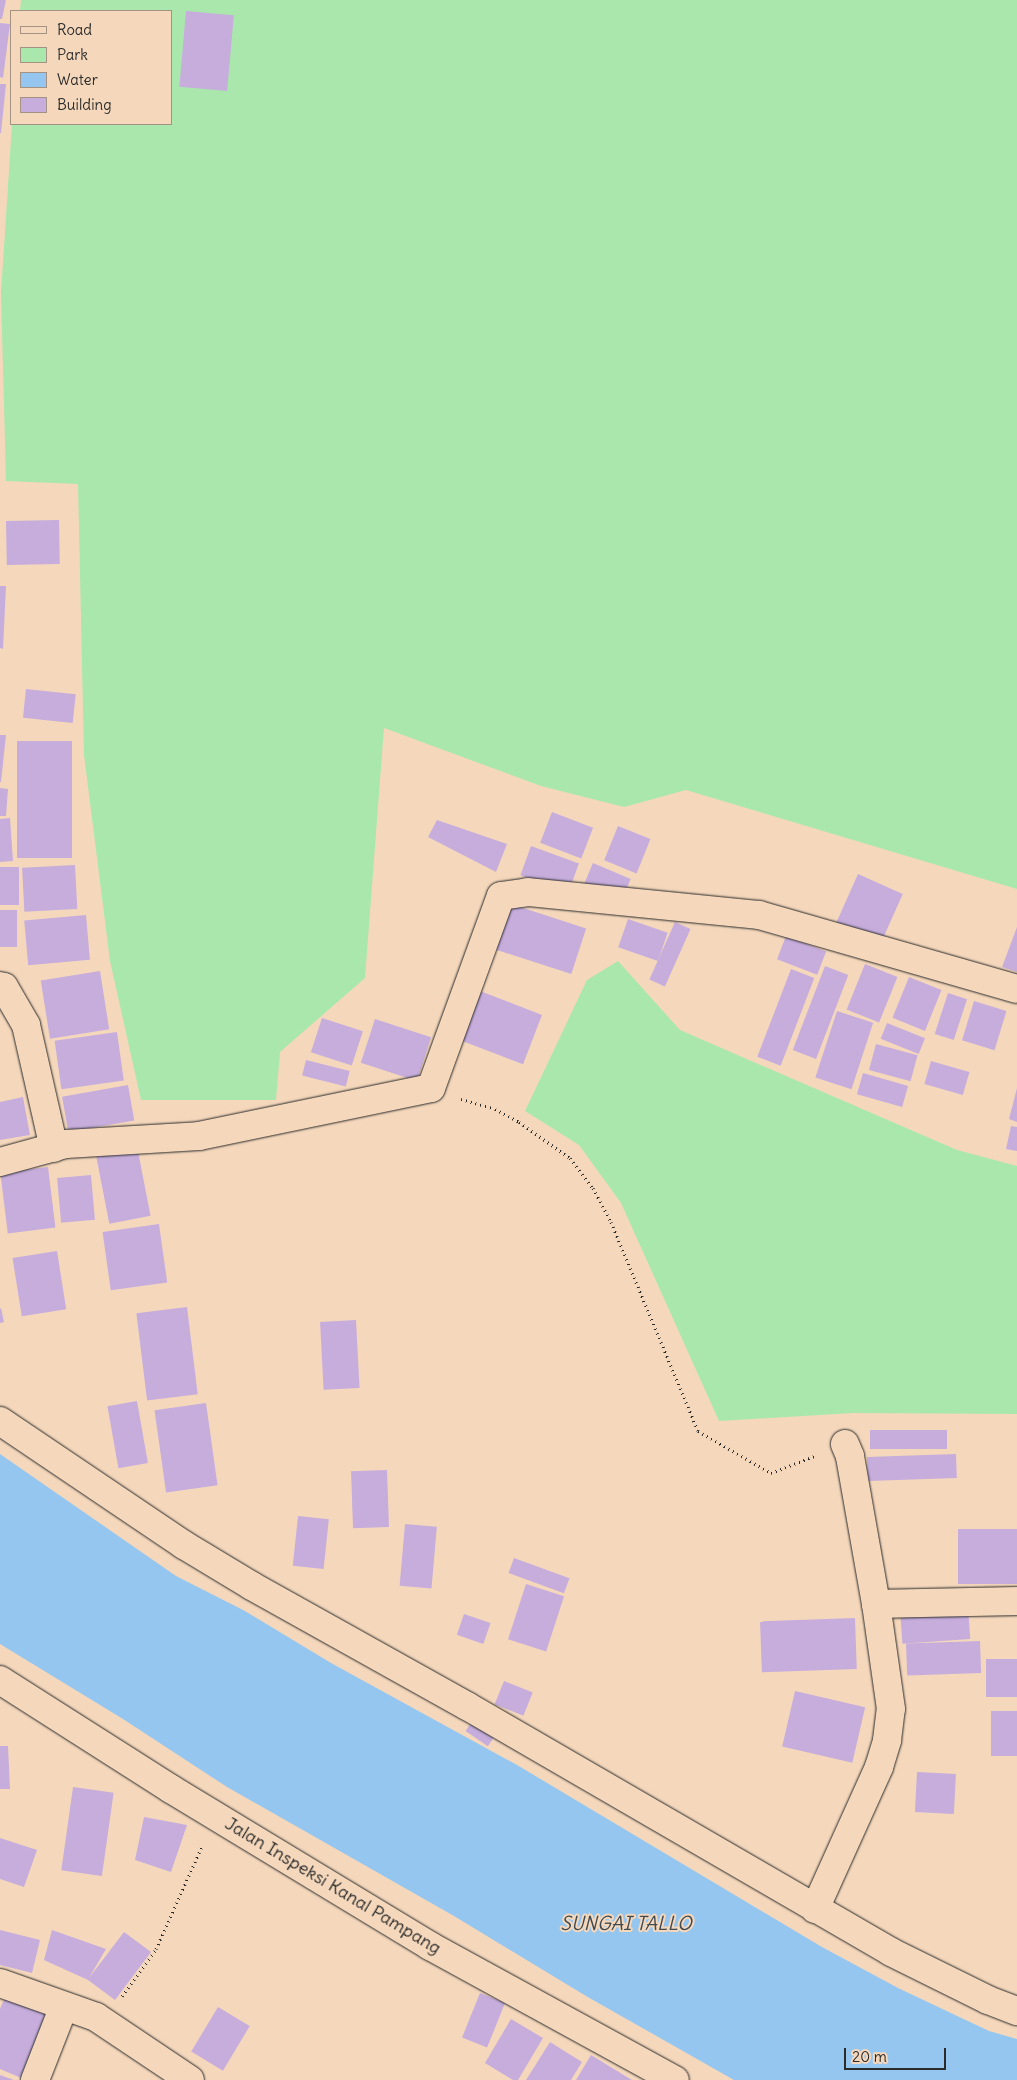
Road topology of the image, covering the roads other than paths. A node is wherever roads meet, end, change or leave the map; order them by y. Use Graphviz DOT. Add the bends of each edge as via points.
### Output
graph roads {
  1 [pos="0,986"];
  2 [pos="1017,989"];
  3 [pos="54,1148"];
  4 [pos="0,1162"];
  5 [pos="0,1421"];
  6 [pos="845,1444"];
  7 [pos="1017,1601"];
  8 [pos="876,1604"];
  9 [pos="0,1680"];
  10 [pos="815,1909"];
  11 [pos="0,1983"];
  12 [pos="64,2006"];
  13 [pos="1017,2011"];
  14 [pos="35,2080"];
  15 [pos="190,2080"];
  16 [pos="675,2080"];
  1 -- 3 [label="street" via="4,987 26,1025"];
  2 -- 3 [label="street" via="758,915 528,892 501,896 431,1088 199,1136 66,1144"];
  3 -- 4 [label="street"];
  5 -- 10 [label="street" via="184,1545 252,1586 467,1706"];
  6 -- 8 [label="street" via="850,1456"];
  7 -- 8 [label="street"];
  8 -- 10 [label="street" via="892,1709 887,1740 879,1767"];
  9 -- 16 [label="street, Jalan Inspeksi Kanal Pampang" via="430,1946"];
  10 -- 13 [label="street" via="945,1980"];
  11 -- 12 [label="street"];
  12 -- 14 [label="street"];
  12 -- 15 [label="street" via="104,2021"];
}
